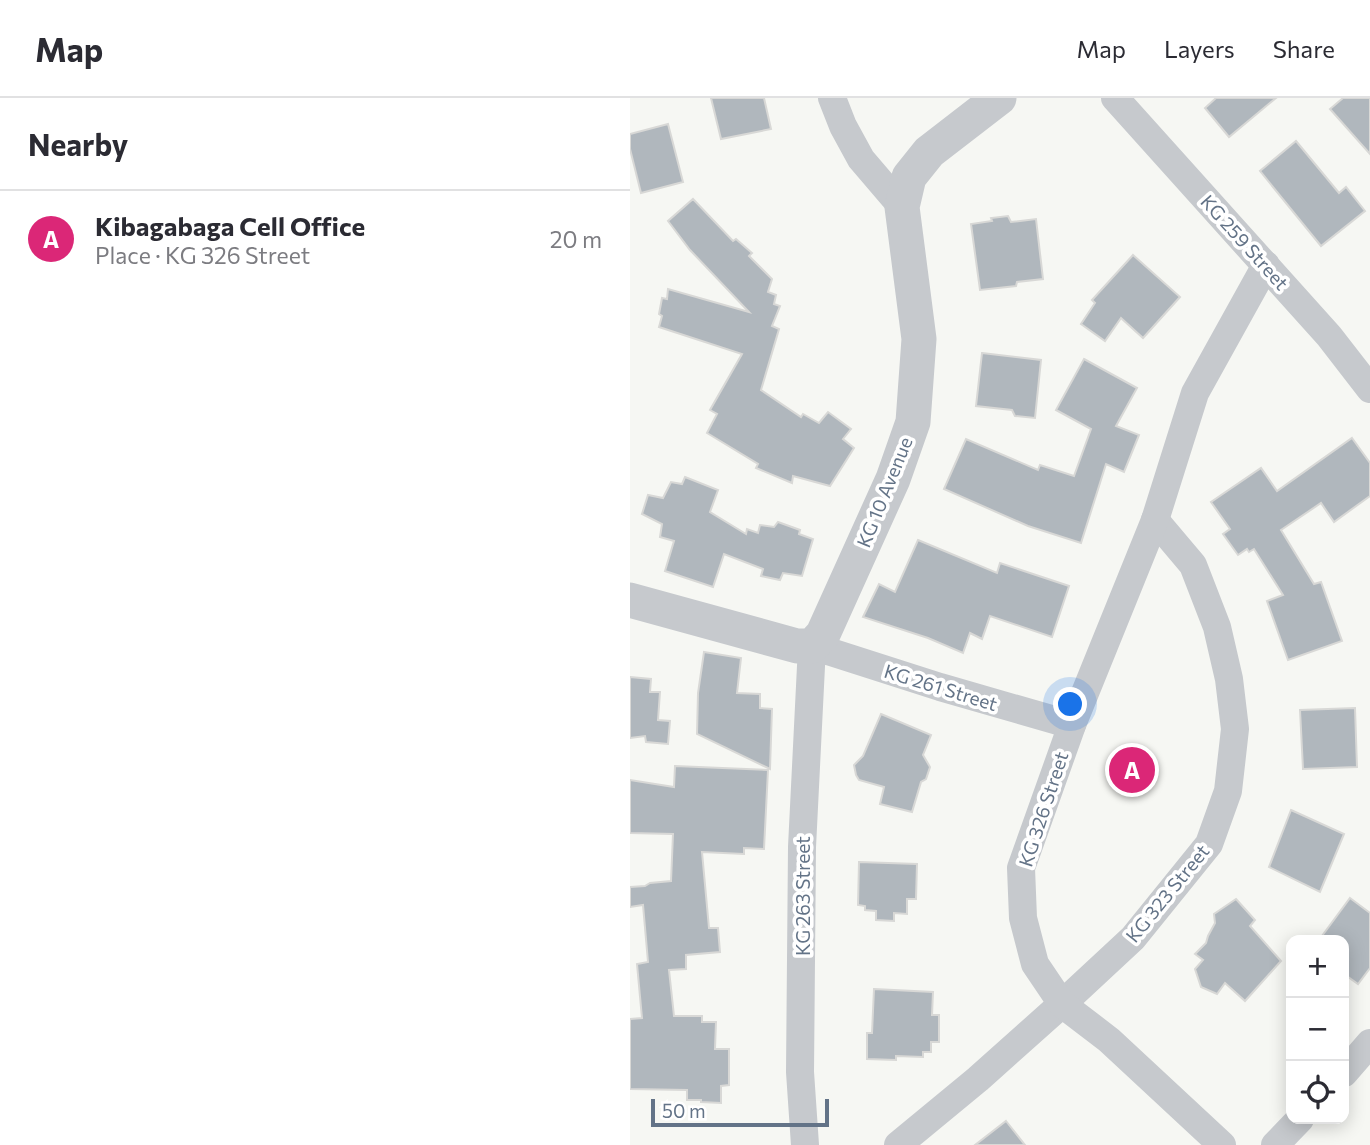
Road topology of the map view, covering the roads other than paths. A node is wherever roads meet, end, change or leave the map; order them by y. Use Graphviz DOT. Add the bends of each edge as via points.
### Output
graph roads {
  1 [pos="832,98"];
  2 [pos="999,98"];
  3 [pos="1115,98"];
  4 [pos="902,208"];
  5 [pos="1266,265"];
  6 [pos="1370,389"];
  7 [pos="1155,520"];
  8 [pos="630,600"];
  9 [pos="812,646"];
  10 [pos="1072,725"];
  11 [pos="1062,1004"];
  12 [pos="1370,1043"];
  13 [pos="1349,1067"];
  14 [pos="1295,1124"];
  15 [pos="804,1145"];
  16 [pos="898,1145"];
  17 [pos="1222,1145"];
  18 [pos="1275,1145"];
  1 -- 4 [label="street" via="861,159"];
  2 -- 4 [label="street, KG 10 Avenue" via="929,152 909,177"];
  3 -- 5 [label="street, KG 259 Street"];
  4 -- 9 [label="street, KG 10 Avenue" via="919,339 913,422 823,634"];
  5 -- 6 [label="street, KG 259 Street"];
  5 -- 7 [label="street, KG 326 Street" via="1195,393"];
  7 -- 10 [label="street, KG 326 Street"];
  7 -- 11 [label="street, KG 323 Street" via="1193,565 1217,626 1235,729 1228,792 1209,844 1133,938"];
  8 -- 9 [label="street" via="797,646"];
  9 -- 10 [label="street, KG 261 Street"];
  9 -- 15 [label="street, KG 263 Street" via="802,847 800,1072"];
  10 -- 11 [label="street, KG 326 Street" via="1021,868 1023,918 1035,964"];
  11 -- 16 [label="street, KG 323 Street"];
  11 -- 17 [label="street, KG 326 Street" via="1109,1040"];
  12 -- 13 [label="street"];
  14 -- 18 [label="street"];
}
